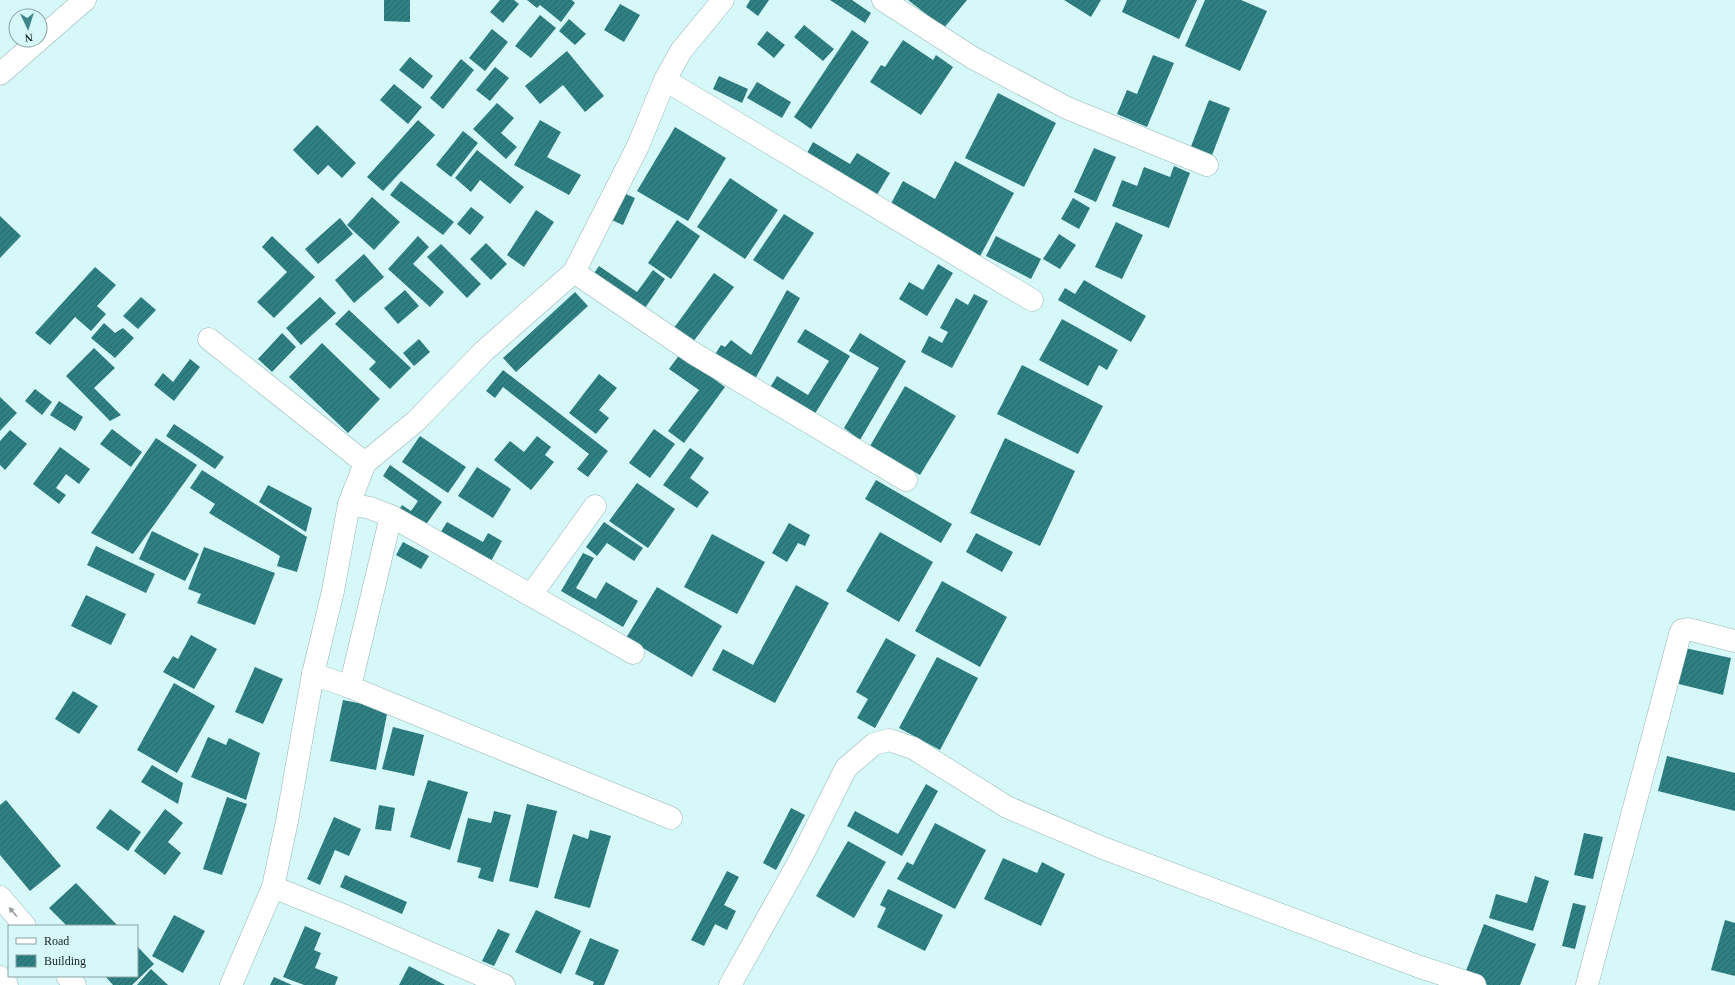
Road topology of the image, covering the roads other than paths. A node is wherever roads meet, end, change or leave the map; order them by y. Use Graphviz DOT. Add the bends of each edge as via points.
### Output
graph roads {
  1 [pos="85,0"];
  2 [pos="723,0"];
  3 [pos="883,0"];
  4 [pos="48,31"];
  5 [pos="29,48"];
  6 [pos="0,74"];
  7 [pos="665,80"];
  8 [pos="1207,165"];
  9 [pos="574,272"];
  10 [pos="1032,300"];
  11 [pos="209,339"];
  12 [pos="365,462"];
  13 [pos="906,480"];
  14 [pos="349,504"];
  15 [pos="595,506"];
  16 [pos="391,516"];
  17 [pos="531,594"];
  18 [pos="1735,641"];
  19 [pos="633,654"];
  20 [pos="313,674"];
  21 [pos="350,687"];
  22 [pos="671,818"];
  23 [pos="273,887"];
  24 [pos="0,897"];
  25 [pos="24,925"];
  26 [pos="0,977"];
  27 [pos="69,977"];
  28 [pos="7,985"];
  29 [pos="75,985"];
  30 [pos="231,985"];
  31 [pos="504,985"];
  32 [pos="730,985"];
  33 [pos="1475,985"];
  34 [pos="1587,985"];
  1 -- 4 [label="street"];
  2 -- 7 [label="street" via="681,51"];
  3 -- 8 [label="street" via="972,58 1067,108"];
  5 -- 6 [label="street"];
  7 -- 9 [label="street" via="638,146"];
  7 -- 10 [label="street"];
  9 -- 12 [label="street" via="484,351 416,421"];
  9 -- 13 [label="street" via="693,353"];
  11 -- 12 [label="street"];
  12 -- 14 [label="street"];
  14 -- 16 [label="street"];
  14 -- 20 [label="street" via="333,591"];
  15 -- 17 [label="street"];
  16 -- 17 [label="street"];
  16 -- 21 [label="street"];
  17 -- 19 [label="street"];
  18 -- 34 [label="street" via="1688,629 1682,630 1680,634"];
  20 -- 21 [label="street"];
  20 -- 23 [label="street"];
  21 -- 22 [label="street"];
  23 -- 30 [label="street"];
  23 -- 31 [label="street"];
  25 -- 24 [label="street, one-way"];
  26 -- 28 [label="street"];
  27 -- 29 [label="street"];
  32 -- 33 [label="street" via="801,858 846,768 874,744 889,740 913,748 1007,807 1103,848 1420,967"];
}
